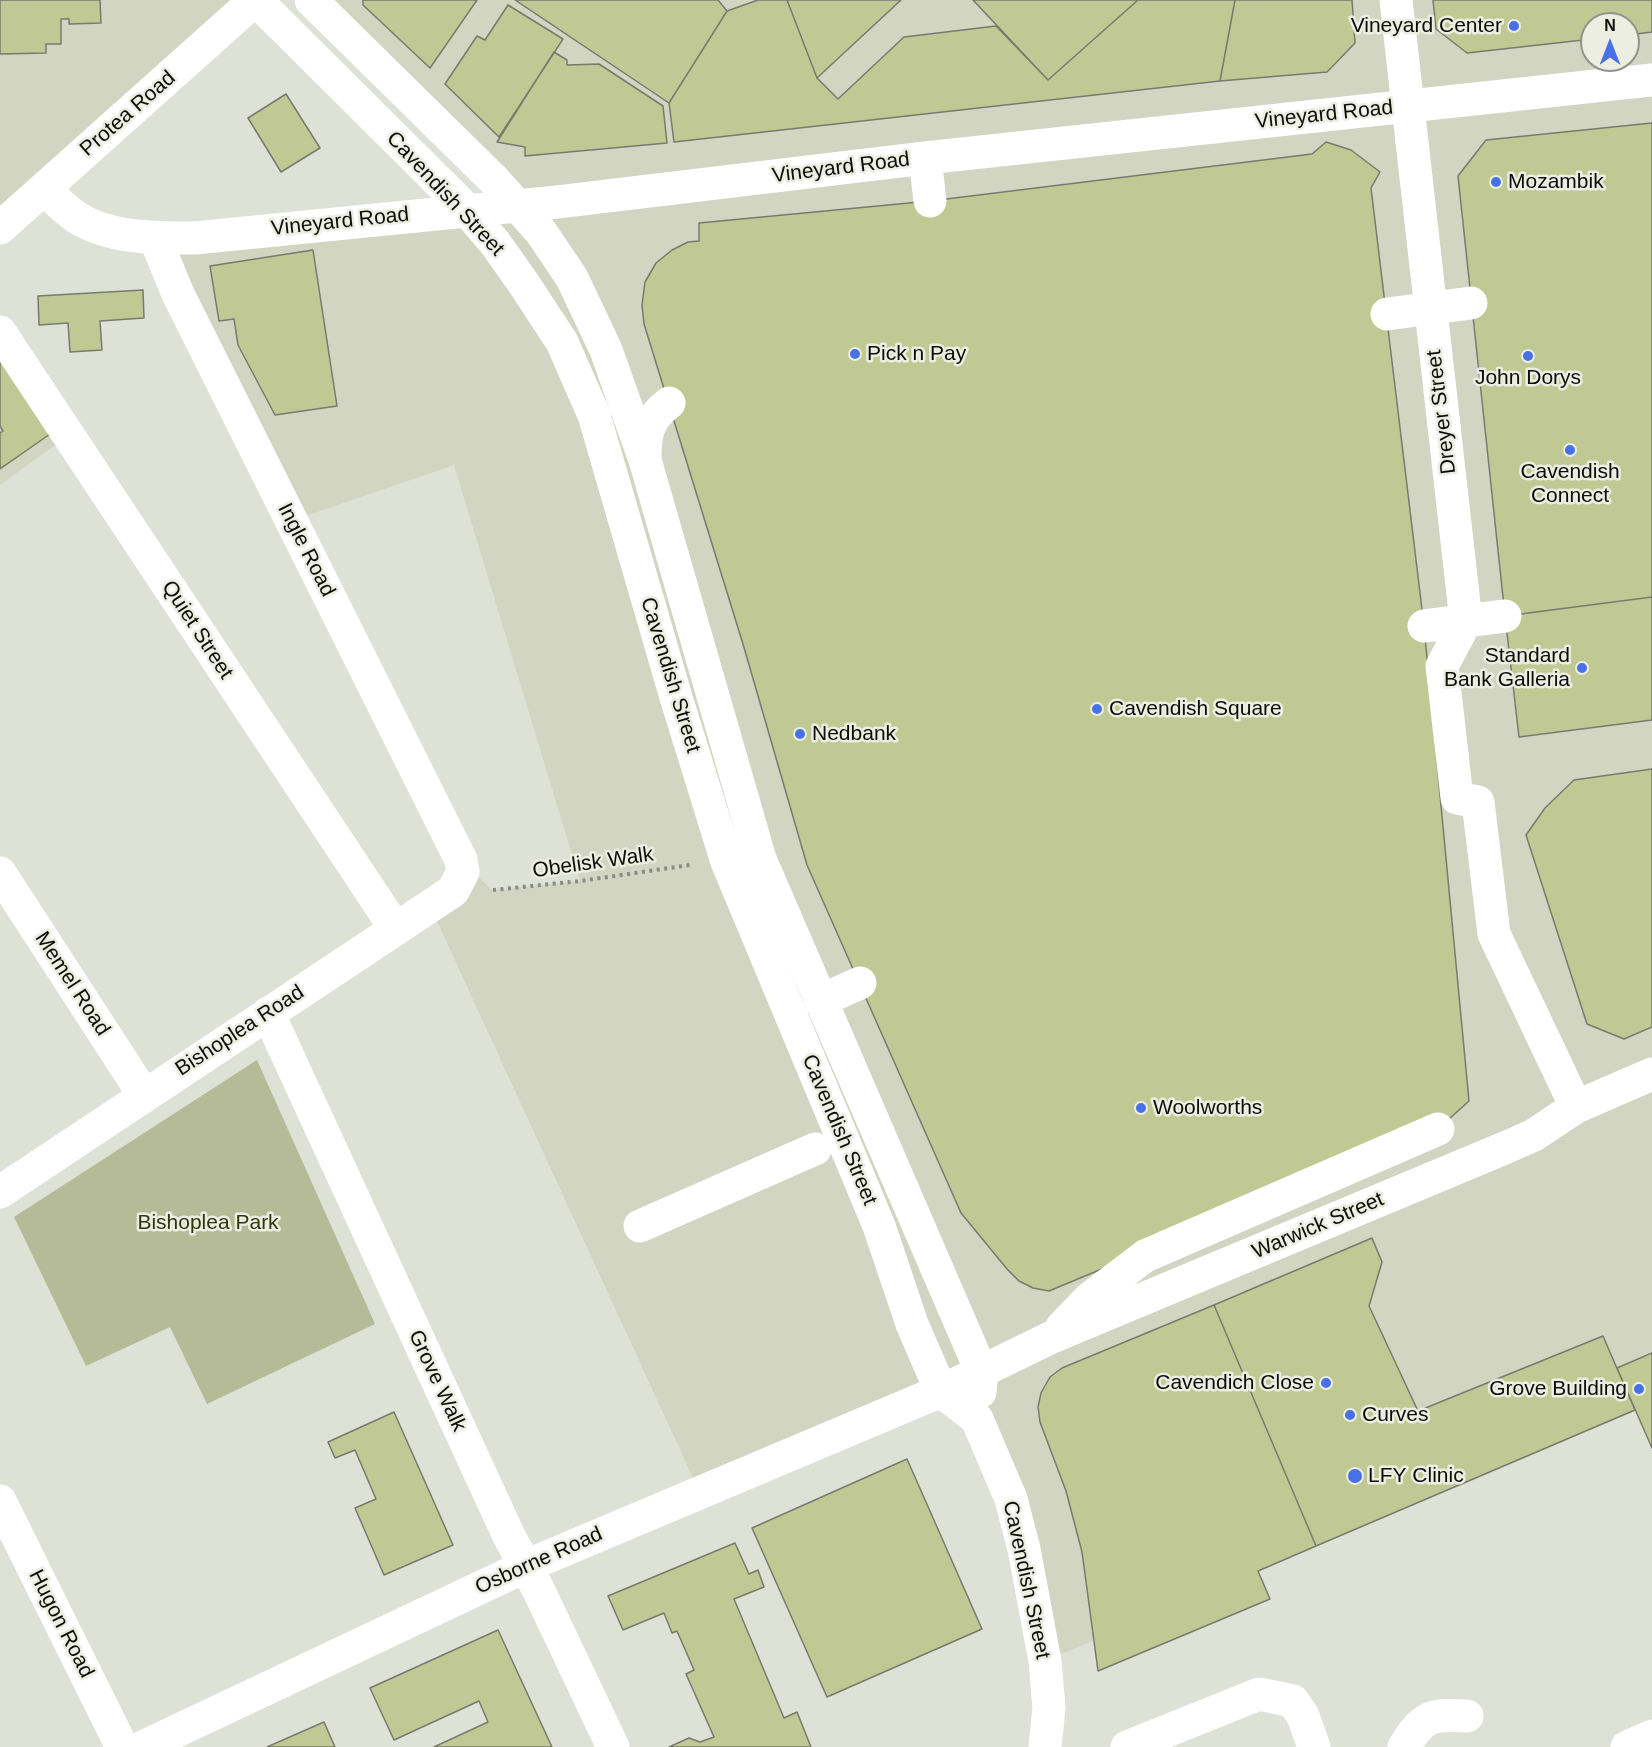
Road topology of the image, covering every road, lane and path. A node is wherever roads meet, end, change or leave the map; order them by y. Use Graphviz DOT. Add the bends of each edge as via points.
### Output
graph roads {
  1 [pos="255,0"];
  2 [pos="311,0"];
  3 [pos="1396,0"];
  4 [pos="1652,80"];
  5 [pos="1407,107"];
  6 [pos="924,158"];
  7 [pos="44,189"];
  8 [pos="930,201"];
  9 [pos="515,206"];
  10 [pos="466,209"];
  11 [pos="0,228"];
  12 [pos="155,238"];
  13 [pos="1472,303"];
  14 [pos="1430,309"];
  15 [pos="1387,314"];
  16 [pos="0,332"];
  17 [pos="669,403"];
  18 [pos="645,460"];
  19 [pos="1505,616"];
  20 [pos="1466,621"];
  21 [pos="1424,626"];
  22 [pos="461,860"];
  23 [pos="698,863"];
  24 [pos="0,873"];
  25 [pos="492,890"];
  26 [pos="395,928"];
  27 [pos="860,983"];
  28 [pos="820,1001"];
  29 [pos="268,1013"];
  30 [pos="1652,1074"];
  31 [pos="144,1095"];
  32 [pos="1576,1107"];
  33 [pos="1438,1129"];
  34 [pos="815,1149"];
  35 [pos="0,1191"];
  36 [pos="640,1226"];
  37 [pos="1052,1337"];
  38 [pos="982,1372"];
  39 [pos="941,1391"];
  40 [pos="977,1419"];
  41 [pos="0,1501"];
  42 [pos="526,1566"];
  43 [pos="1467,1716"];
  44 [pos="1652,1736"];
  45 [pos="122,1747"];
  46 [pos="143,1747"];
  47 [pos="613,1747"];
  48 [pos="1045,1747"];
  49 [pos="1127,1747"];
  50 [pos="1314,1747"];
  51 [pos="1404,1747"];
  52 [pos="1627,1747"];
  1 -- 7 [label="street, Protea Road"];
  1 -- 10 [label="street, Cavendish Street"];
  2 -- 9 [label="street, Cavendish Street" via="495,181"];
  3 -- 5 [label="street, Dreyer Street"];
  4 -- 5 [label="street, Vineyard Road"];
  5 -- 6 [label="street, Vineyard Road"];
  5 -- 14 [label="street, Dreyer Street"];
  6 -- 8 [label="street"];
  6 -- 9 [label="street, Vineyard Road"];
  7 -- 11 [label="street, Protea Road"];
  7 -- 12 [label="street, Vineyard Road" via="77,218 111,230"];
  9 -- 10 [label="street, Vineyard Road"];
  9 -- 18 [label="street, Cavendish Street" via="541,232 572,278 606,350"];
  10 -- 12 [label="street, Vineyard Road" via="195,238"];
  10 -- 39 [label="street, Cavendish Street" via="495,243 562,342 594,415 727,862 879,1226 912,1324"];
  12 -- 22 [label="street, Ingle Road" via="178,294"];
  13 -- 14 [label="street"];
  14 -- 15 [label="street"];
  14 -- 20 [label="street, Dreyer Street"];
  16 -- 26 [label="street, Quiet Street"];
  17 -- 18 [label="street" via="648,424"];
  18 -- 28 [label="street, Cavendish Street" via="760,859"];
  19 -- 20 [label="street"];
  20 -- 21 [label="street"];
  20 -- 32 [label="street" via="1442,666 1457,798 1478,802 1494,934"];
  22 -- 26 [label="street, Bishoplea Road" via="463,872 453,891"];
  23 -- 25 [label="path, Obelisk Walk"];
  24 -- 31 [label="street, Memel Road"];
  26 -- 29 [label="street, Bishoplea Road"];
  27 -- 28 [label="street"];
  28 -- 38 [label="street, Cavendish Street"];
  29 -- 31 [label="street, Bishoplea Road"];
  29 -- 42 [label="street, Grove Walk"];
  30 -- 32 [label="street, Warwick Street"];
  31 -- 35 [label="street, Bishoplea Road"];
  32 -- 37 [label="street, Warwick Street" via="1507,1147"];
  33 -- 37 [label="street" via="1145,1256 1090,1298"];
  34 -- 36 [label="street"];
  37 -- 38 [label="street, Warwick Street"];
  38 -- 39 [label="street, Osborne Road"];
  38 -- 40 [label="street, Cavendish Street"];
  39 -- 40 [label="street, Cavendish Street"];
  39 -- 42 [label="street, Osborne Road"];
  40 -- 48 [label="street, Cavendish Street" via="1011,1499 1024,1549 1045,1661 1049,1708"];
  41 -- 45 [label="street, Hugon Road"];
  42 -- 46 [label="street, Osborne Road"];
  42 -- 47 [label="street, Grove Walk"];
  43 -- 51 [label="street" via="1438,1714 1416,1727"];
  44 -- 52 [label="street"];
  49 -- 50 [label="street" via="1259,1694 1293,1701"];
}
